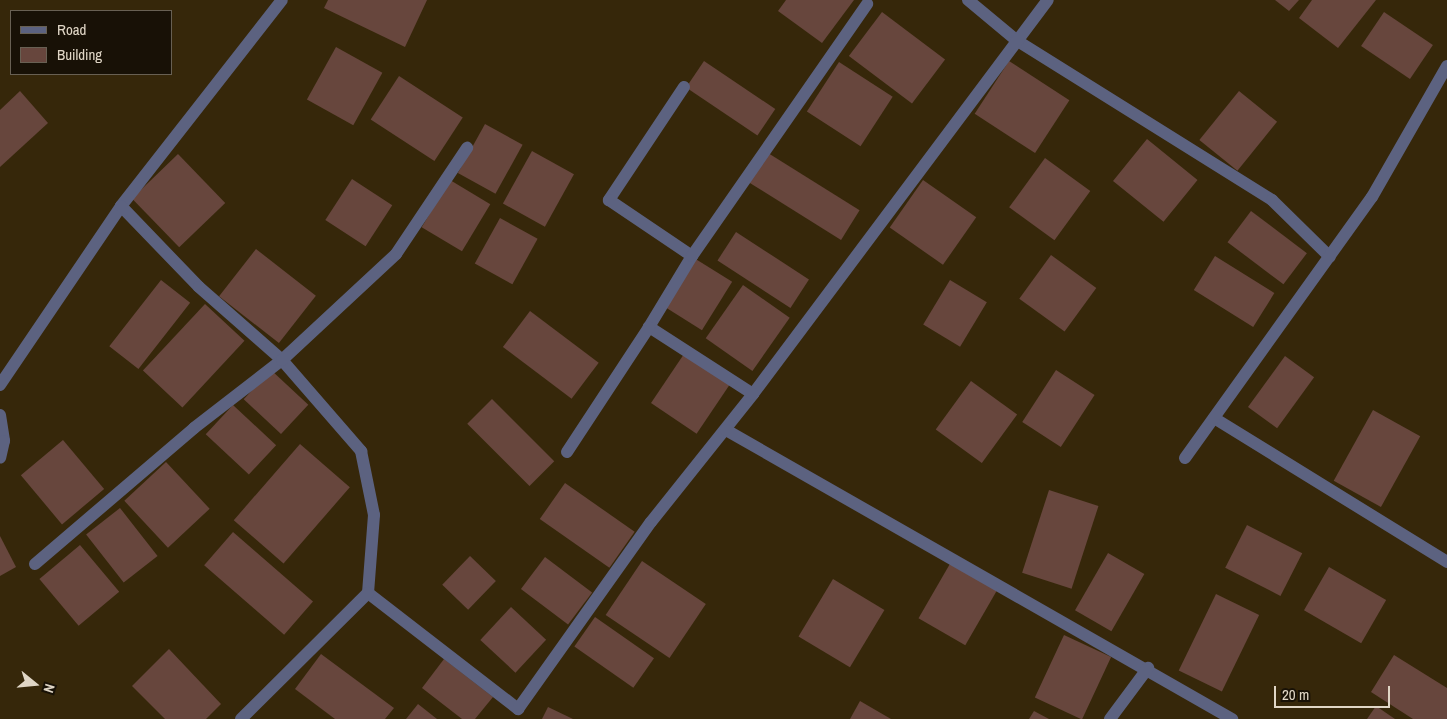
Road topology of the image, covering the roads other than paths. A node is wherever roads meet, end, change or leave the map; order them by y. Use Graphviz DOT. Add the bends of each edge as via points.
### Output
graph roads {
  1 [pos="282,0"];
  2 [pos="968,0"];
  3 [pos="1048,0"];
  4 [pos="866,4"];
  5 [pos="1016,40"];
  6 [pos="1447,66"];
  7 [pos="684,87"];
  8 [pos="467,148"];
  9 [pos="121,206"];
  10 [pos="692,256"];
  11 [pos="1330,257"];
  12 [pos="649,327"];
  13 [pos="282,360"];
  14 [pos="0,385"];
  15 [pos="753,394"];
  16 [pos="0,414"];
  17 [pos="1214,418"];
  18 [pos="726,430"];
  19 [pos="567,452"];
  20 [pos="0,458"];
  21 [pos="1185,458"];
  22 [pos="1447,562"];
  23 [pos="35,564"];
  24 [pos="368,593"];
  25 [pos="1148,668"];
  26 [pos="241,719"];
  27 [pos="1110,719"];
  28 [pos="1232,719"];
  1 -- 9 [label="street"];
  2 -- 5 [label="street"];
  3 -- 5 [label="street"];
  4 -- 10 [label="street"];
  5 -- 11 [label="street" via="1272,200"];
  5 -- 15 [label="street"];
  6 -- 11 [label="street" via="1372,197"];
  7 -- 10 [label="street" via="609,200"];
  8 -- 13 [label="street" via="396,254"];
  9 -- 13 [label="street" via="199,287"];
  9 -- 14 [label="street"];
  10 -- 12 [label="street"];
  11 -- 17 [label="street"];
  12 -- 15 [label="street"];
  12 -- 19 [label="street"];
  13 -- 23 [label="street" via="194,428"];
  13 -- 24 [label="street" via="361,451 374,516"];
  15 -- 18 [label="street"];
  16 -- 20 [label="street" via="4,441"];
  17 -- 21 [label="street"];
  17 -- 22 [label="street"];
  18 -- 24 [label="street" via="652,522 518,709"];
  18 -- 25 [label="street"];
  24 -- 26 [label="street"];
  25 -- 27 [label="street"];
  25 -- 28 [label="street"];
}
